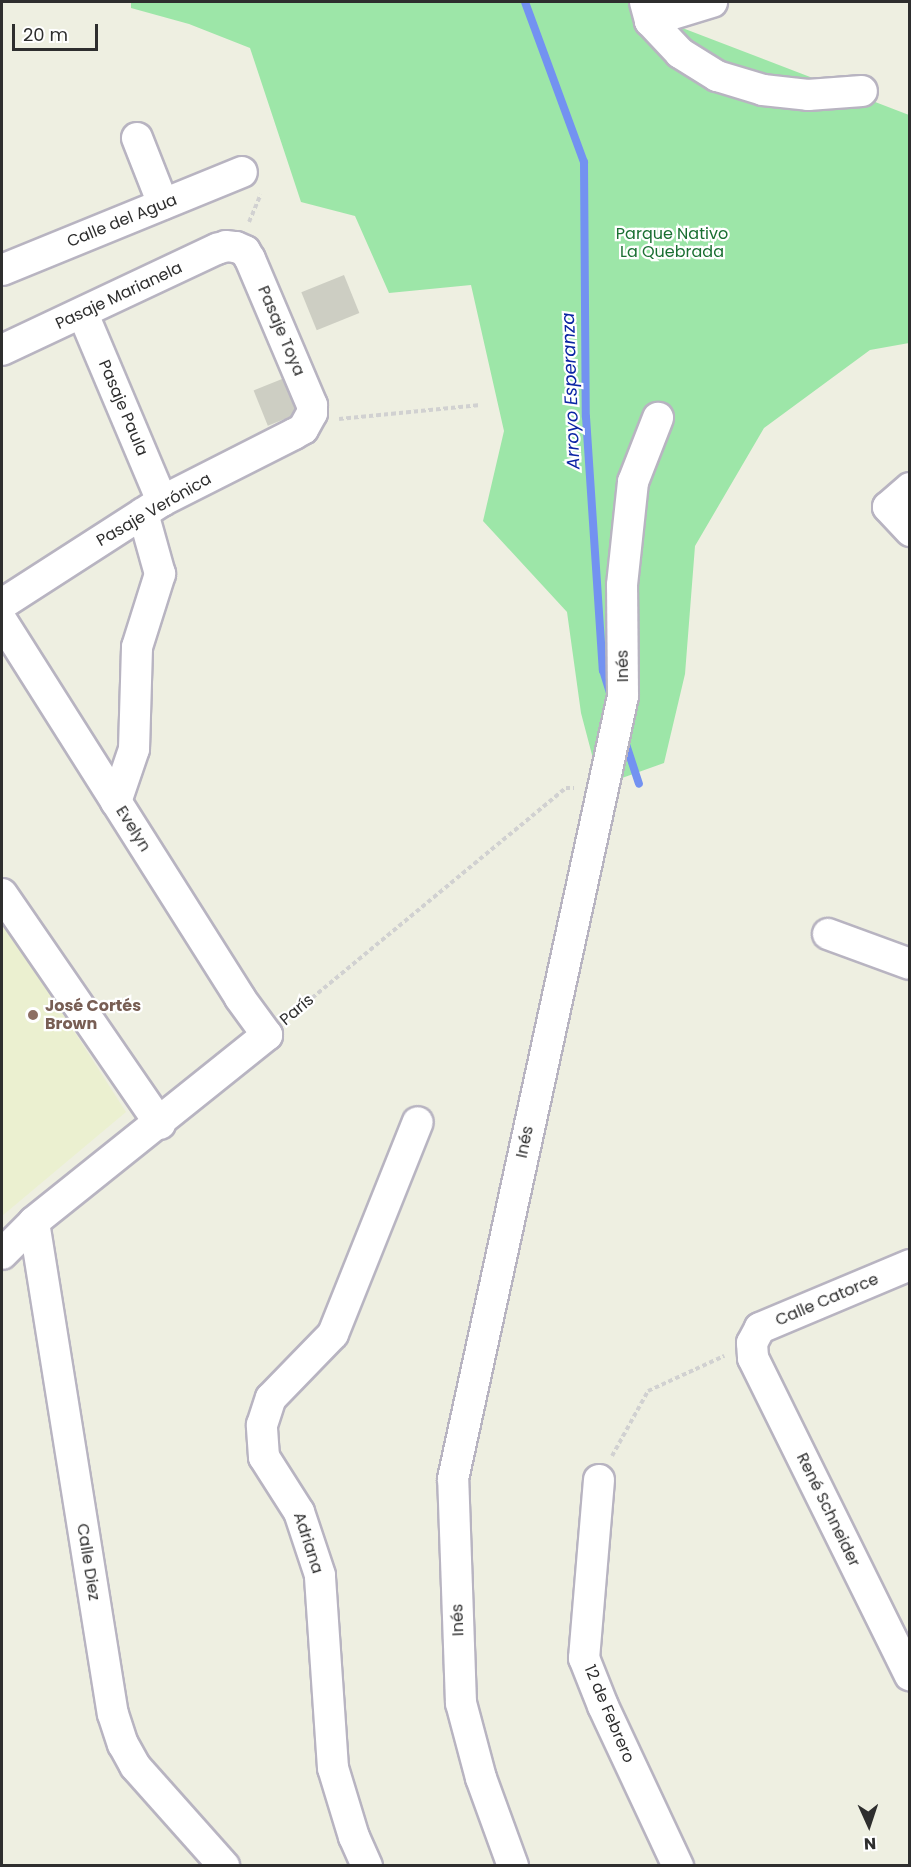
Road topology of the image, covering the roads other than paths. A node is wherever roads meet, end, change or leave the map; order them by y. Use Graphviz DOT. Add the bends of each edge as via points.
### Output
graph roads {
  1 [pos="712,2"];
  2 [pos="647,11"];
  3 [pos="862,91"];
  4 [pos="136,138"];
  5 [pos="242,172"];
  6 [pos="163,204"];
  7 [pos="236,247"];
  8 [pos="2,270"];
  9 [pos="83,314"];
  10 [pos="2,350"];
  11 [pos="658,418"];
  12 [pos="309,422"];
  13 [pos="898,497"];
  14 [pos="153,507"];
  15 [pos="909,531"];
  16 [pos="2,604"];
  17 [pos="2,621"];
  18 [pos="116,802"];
  19 [pos="2,894"];
  20 [pos="828,934"];
  21 [pos="909,964"];
  22 [pos="267,1035"];
  23 [pos="418,1122"];
  24 [pos="160,1124"];
  25 [pos="34,1222"];
  26 [pos="2,1254"];
  27 [pos="909,1265"];
  28 [pos="752,1343"];
  29 [pos="599,1480"];
  30 [pos="909,1675"];
  31 [pos="224,1866"];
  32 [pos="367,1866"];
  33 [pos="513,1866"];
  34 [pos="678,1866"];
  1 -- 2 [label="street"];
  2 -- 3 [label="street" via="680,53 717,76 763,90 808,95"];
  4 -- 6 [label="street"];
  5 -- 6 [label="street, Calle del Agua"];
  6 -- 8 [label="street, Calle del Agua"];
  7 -- 9 [label="street, Pasaje Marianela" via="217,249"];
  7 -- 12 [label="street, Pasaje Toya" via="245,251 250,260 312,405"];
  9 -- 10 [label="street, Pasaje Marianela"];
  9 -- 14 [label="street, Pasaje Paula"];
  11 -- 33 [label="street, Inés" via="633,482 622,585 623,696 453,1479 461,1703"];
  12 -- 14 [label="street, Pasaje Verónica" via="294,434"];
  13 -- 15 [label="street"];
  14 -- 16 [label="street, Pasaje Verónica"];
  14 -- 18 [label="street, Pasaje Paula" via="160,574 137,647 135,749"];
  17 -- 18 [label="street, Evelyn"];
  18 -- 22 [label="street, Evelyn"];
  19 -- 24 [label="street"];
  20 -- 21 [label="street"];
  22 -- 24 [label="street, París"];
  23 -- 32 [label="street, Adriana" via="333,1334 271,1398 262,1425 264,1457 299,1512 320,1575 333,1767"];
  24 -- 25 [label="street, París"];
  25 -- 26 [label="street, París"];
  25 -- 31 [label="street, Calle Diez" via="113,1714 135,1766"];
  27 -- 28 [label="street, Calle Catorce" via="760,1328"];
  28 -- 30 [label="street, René Schneider" via="753,1358"];
  29 -- 34 [label="street, 12 de Febrero" via="584,1658"];
}
